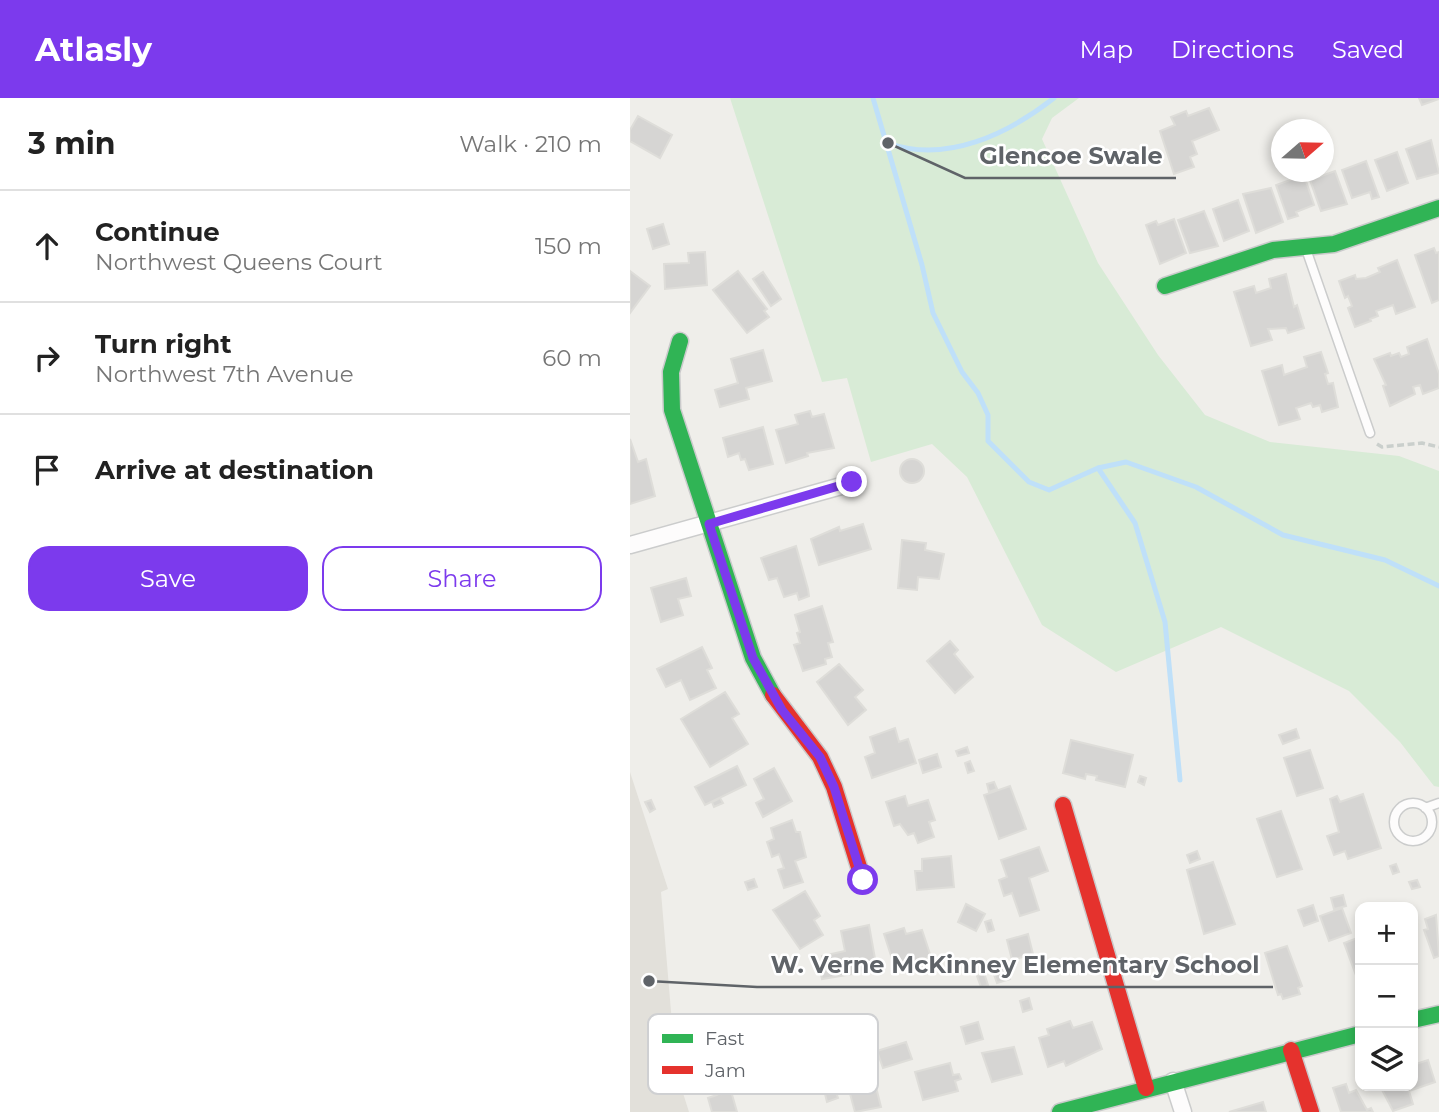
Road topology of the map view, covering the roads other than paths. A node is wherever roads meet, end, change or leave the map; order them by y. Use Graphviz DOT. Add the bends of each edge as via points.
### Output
graph roads {
  1 [pos="1439,208"];
  2 [pos="1306,249"];
  3 [pos="1165,286"];
  4 [pos="680,341"];
  5 [pos="1370,433"];
  6 [pos="852,482"];
  7 [pos="709,524"];
  8 [pos="630,545"];
  9 [pos="1439,803"];
  10 [pos="1063,805"];
  11 [pos="1425,808"];
  12 [pos="863,880"];
  13 [pos="1439,1014"];
  14 [pos="1418,1019"];
  15 [pos="1355,1035"];
  16 [pos="1291,1050"];
  17 [pos="1173,1081"];
  18 [pos="1146,1088"];
  19 [pos="1060,1112"];
  20 [pos="1183,1112"];
  21 [pos="1311,1112"];
  1 -- 2 [label="street" via="1335,244"];
  2 -- 3 [label="street" via="1273,250"];
  2 -- 5 [label="lane"];
  4 -- 7 [label="street" via="671,372 672,410"];
  6 -- 7 [label="street"];
  7 -- 8 [label="street"];
  7 -- 12 [label="street" via="753,658 782,710 820,757"];
  9 -- 11 [label="lane"];
  10 -- 18 [label="street"];
  11 -- 11 [label="lane" via="1408,804 1397,813 1395,827 1404,839 1419,841 1430,832 1432,817"];
  13 -- 14 [label="street"];
  15 -- 16 [label="street"];
  16 -- 17 [label="street"];
  16 -- 21 [label="street"];
  17 -- 18 [label="street"];
  17 -- 20 [label="street"];
  18 -- 19 [label="street"];
}
